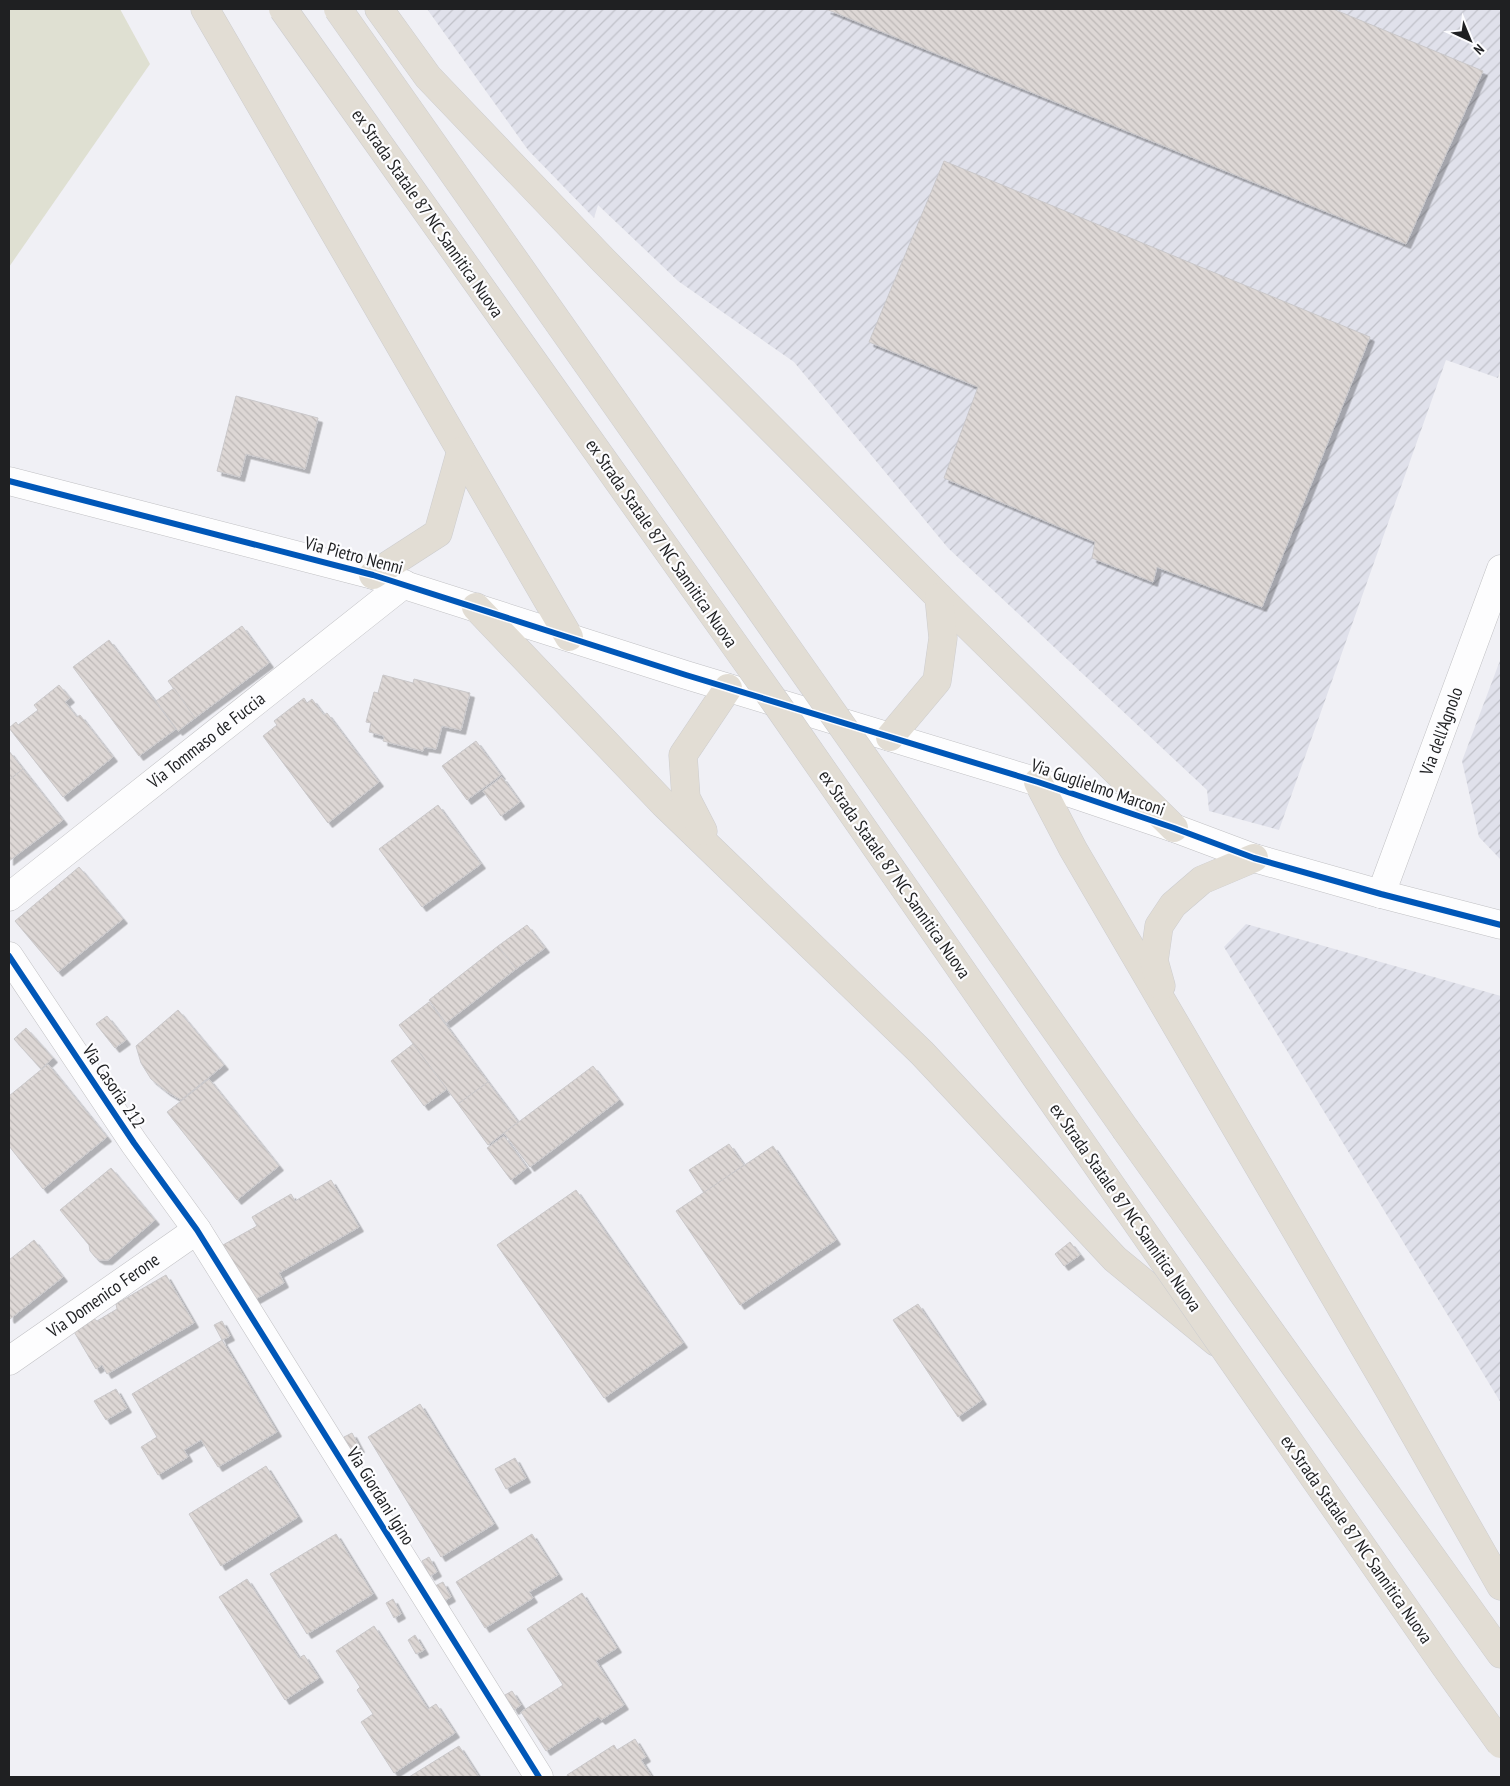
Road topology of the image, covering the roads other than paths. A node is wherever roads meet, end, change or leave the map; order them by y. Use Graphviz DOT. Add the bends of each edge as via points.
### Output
graph roads {
  1 [pos="205,9"];
  2 [pos="283,9"];
  3 [pos="338,9"];
  4 [pos="379,9"];
  5 [pos="461,451"];
  6 [pos="9,481"];
  7 [pos="1501,569"];
  8 [pos="373,574"];
  9 [pos="404,584"];
  10 [pos="939,597"];
  11 [pos="476,608"];
  12 [pos="568,637"];
  13 [pos="686,675"];
  14 [pos="728,688"];
  15 [pos="890,737"];
  16 [pos="1038,782"];
  17 [pos="1174,828"];
  18 [pos="715,854"];
  19 [pos="1254,858"];
  20 [pos="1381,894"];
  21 [pos="9,896"];
  22 [pos="1501,926"];
  23 [pos="9,956"];
  24 [pos="1168,1012"];
  25 [pos="197,1230"];
  26 [pos="1226,1351"];
  27 [pos="9,1361"];
  28 [pos="1501,1586"];
  29 [pos="1501,1654"];
  30 [pos="1501,1744"];
  31 [pos="539,1777"];
  1 -- 5 [label="highway"];
  2 -- 26 [label="highway, ex Strada Statale 87 NC Sannitica Nuova, bridge" via="778,706"];
  3 -- 29 [label="highway, bridge" via="1109,1105"];
  4 -- 10 [label="highway" via="435,84 604,261"];
  5 -- 8 [label="highway" via="438,532"];
  5 -- 12 [label="highway"];
  6 -- 8 [label="street, Via Pietro Nenni"];
  7 -- 20 [label="street, Via dell'Agnolo"];
  8 -- 9 [label="street, Via Pietro Nenni"];
  9 -- 11 [label="street, Via Pietro Nenni"];
  9 -- 21 [label="street, Via Tommaso de Fuccia"];
  10 -- 15 [label="highway" via="943,638 937,681"];
  10 -- 17 [label="highway"];
  11 -- 12 [label="street, Via Pietro Nenni"];
  11 -- 18 [label="highway"];
  12 -- 13 [label="street, Via Pietro Nenni"];
  13 -- 14 [label="street, Via Guglielmo Marconi"];
  14 -- 15 [label="street, Via Guglielmo Marconi"];
  14 -- 18 [label="highway" via="683,754 686,798"];
  15 -- 16 [label="street, Via Guglielmo Marconi"];
  16 -- 17 [label="street, Via Guglielmo Marconi"];
  16 -- 24 [label="highway" via="1073,850"];
  17 -- 19 [label="street, Via Guglielmo Marconi"];
  18 -- 26 [label="highway, bridge" via="922,1053 1115,1259"];
  19 -- 20 [label="street, Via Guglielmo Marconi"];
  19 -- 24 [label="highway" via="1202,880 1173,905 1159,926 1154,961"];
  20 -- 22 [label="street, Via Guglielmo Marconi"];
  23 -- 25 [label="street, Via Casoria 212" via="134,1143"];
  24 -- 28 [label="highway"];
  25 -- 27 [label="street, Via Domenico Ferone"];
  25 -- 31 [label="street, Via Giordani Igino"];
  26 -- 30 [label="highway, ex Strada Statale 87 NC Sannitica Nuova, bridge"];
}
